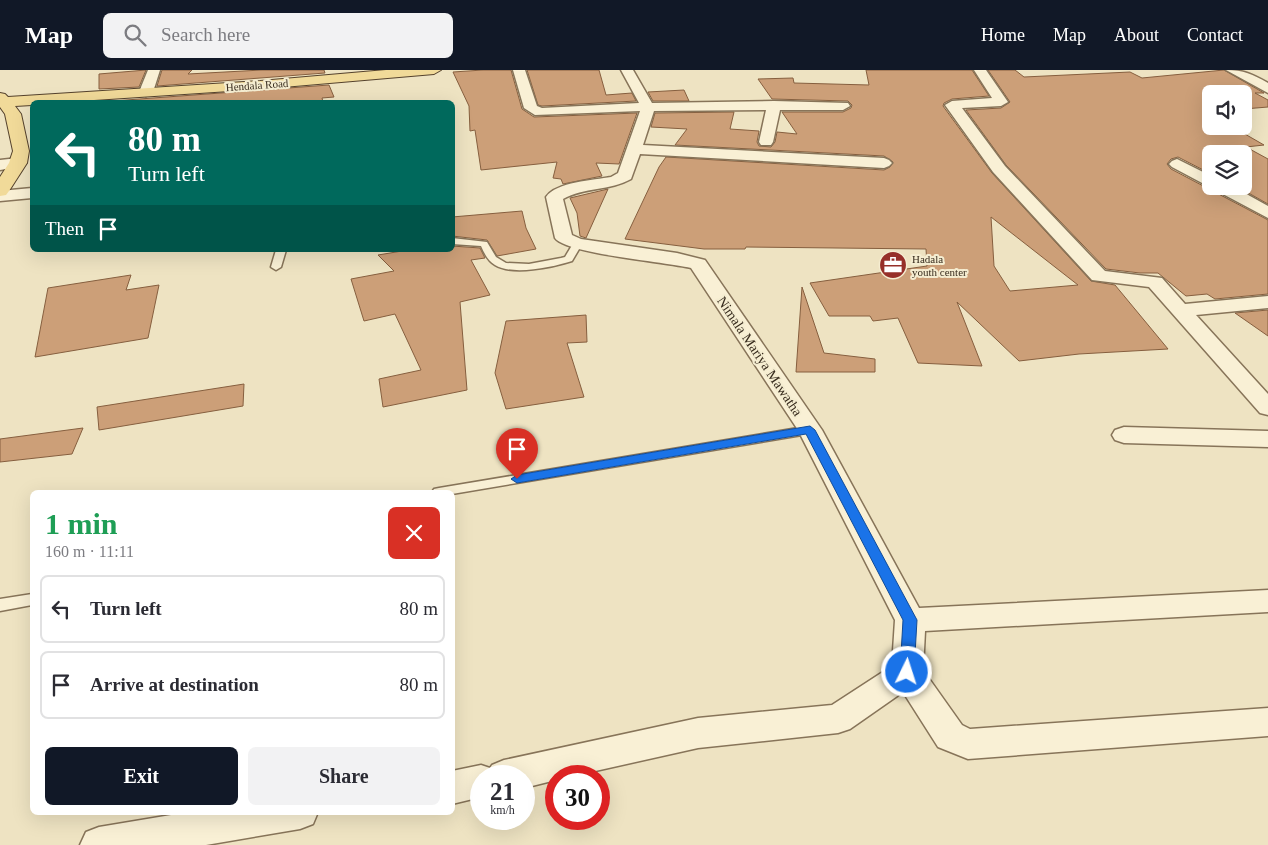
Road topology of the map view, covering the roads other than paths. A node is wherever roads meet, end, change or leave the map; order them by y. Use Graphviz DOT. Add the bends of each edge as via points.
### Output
graph roads {
  1 [pos="154,70"];
  2 [pos="434,70"];
  3 [pos="519,70"];
  4 [pos="628,70"];
  5 [pos="980,70"];
  6 [pos="1232,70"];
  7 [pos="341,74"];
  8 [pos="1268,89"];
  9 [pos="146,92"];
  10 [pos="80,97"];
  11 [pos="48,100"];
  12 [pos="60,100"];
  13 [pos="30,102"];
  14 [pos="6,104"];
  15 [pos="774,105"];
  16 [pos="30,106"];
  17 [pos="843,106"];
  18 [pos="648,107"];
  19 [pos="766,142"];
  20 [pos="635,149"];
  21 [pos="18,163"];
  22 [pos="884,164"];
  23 [pos="1177,164"];
  24 [pos="0,165"];
  25 [pos="1202,177"];
  26 [pos="0,190"];
  27 [pos="30,193"];
  28 [pos="1236,195"];
  29 [pos="0,196"];
  30 [pos="1268,212"];
  31 [pos="455,241"];
  32 [pos="577,244"];
  33 [pos="280,252"];
  34 [pos="276,267"];
  35 [pos="1268,302"];
  36 [pos="1181,310"];
  37 [pos="1268,408"];
  38 [pos="810,430"];
  39 [pos="1124,435"];
  40 [pos="1268,439"];
  41 [pos="451,490"];
  42 [pos="30,600"];
  43 [pos="1268,600"];
  44 [pos="0,605"];
  45 [pos="910,620"];
  46 [pos="907,672"];
  47 [pos="1268,722"];
  48 [pos="535,769"];
  49 [pos="470,784"];
  50 [pos="455,787"];
  51 [pos="282,815"];
  52 [pos="100,845"];
  1 -- 9 [label="street"];
  2 -- 7 [label="main road, Hendala Road"];
  3 -- 18 [label="street" via="531,108 540,112"];
  4 -- 18 [label="street"];
  5 -- 36 [label="street" via="1001,102 952,105 999,169 1099,276 1155,282"];
  6 -- 8 [label="street"];
  7 -- 9 [label="main road, Hendala Road"];
  9 -- 10 [label="main road, Hendala Road"];
  10 -- 11 [label="main road, Hendala Road"];
  10 -- 12 [label="main road, Hendala Road"];
  13 -- 14 [label="main road, Hendala Road"];
  14 -- 16 [label="main road"];
  14 -- 21 [label="main road" via="21,151"];
  15 -- 17 [label="street"];
  15 -- 18 [label="street"];
  15 -- 19 [label="street"];
  18 -- 20 [label="street"];
  20 -- 22 [label="street"];
  20 -- 32 [label="street" via="625,176 616,181 567,190 554,197 564,238"];
  21 -- 24 [label="street"];
  21 -- 26 [label="main road"];
  23 -- 25 [label="street"];
  27 -- 29 [label="street"];
  28 -- 30 [label="street"];
  31 -- 32 [label="lane" via="484,244 495,262 517,267 563,261 569,258"];
  32 -- 38 [label="street, Nimala Mariya Mawatha" via="698,264"];
  33 -- 34 [label="lane"];
  35 -- 36 [label="street"];
  36 -- 37 [label="street"];
  38 -- 41 [label="lane"];
  38 -- 45 [label="street, Nimala Mariya Mawatha"];
  39 -- 40 [label="street"];
  42 -- 44 [label="lane"];
  43 -- 45 [label="street"];
  45 -- 46 [label="street"];
  46 -- 47 [label="street" via="950,736 968,744"];
  46 -- 48 [label="street" via="838,719 698,733"];
  49 -- 50 [label="street"];
  51 -- 52 [label="street"];
}
